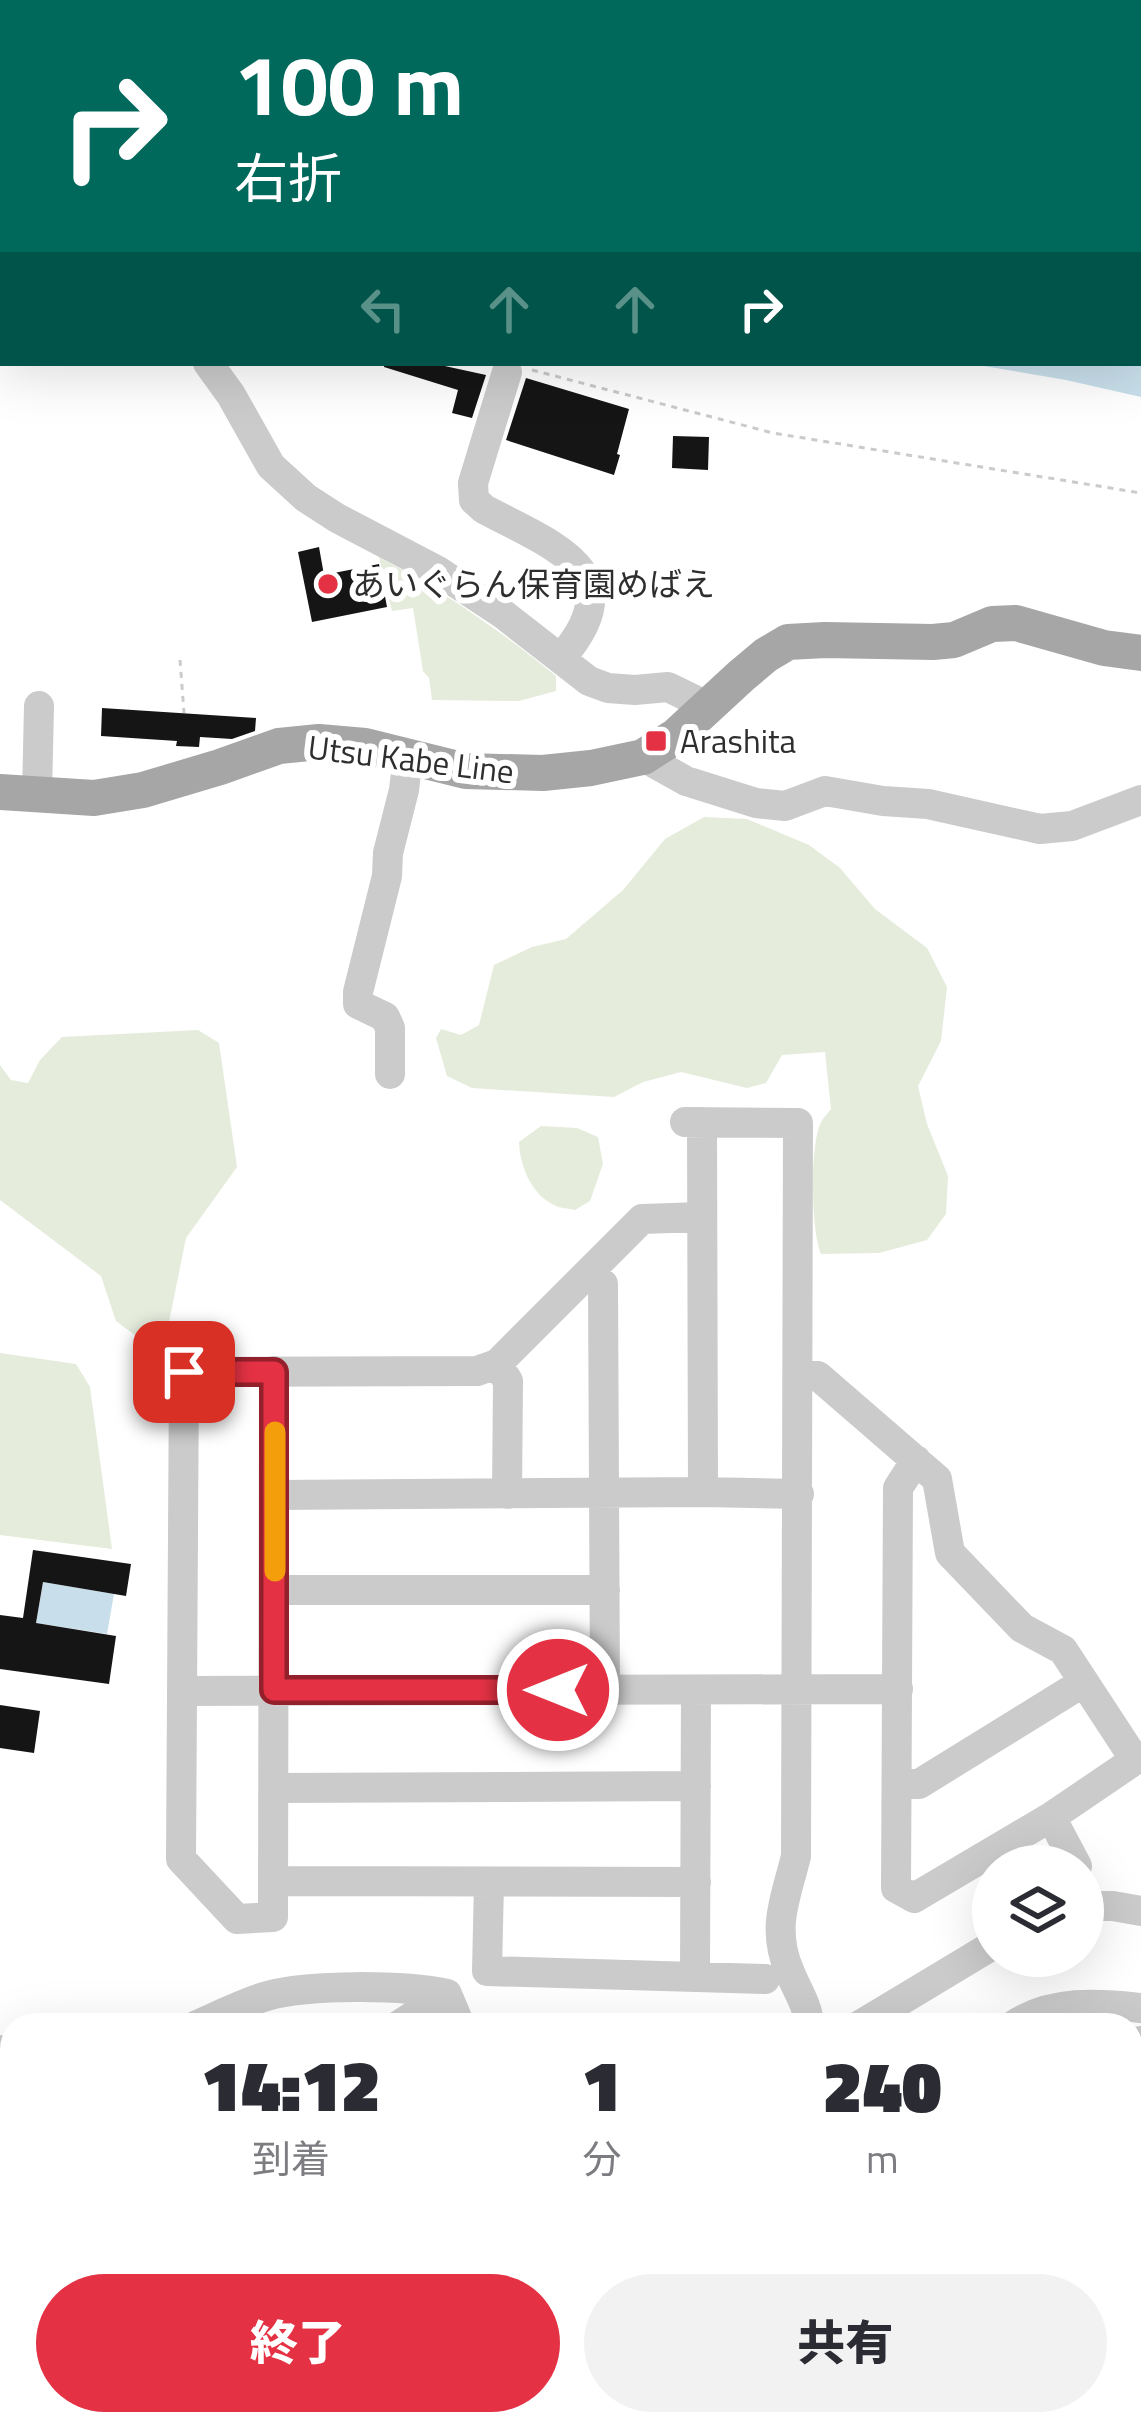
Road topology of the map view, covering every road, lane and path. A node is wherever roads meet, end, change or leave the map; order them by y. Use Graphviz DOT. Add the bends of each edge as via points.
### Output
graph roads {
  1 [pos="210,366"];
  2 [pos="516,370"];
  3 [pos="1141,493"];
  4 [pos="1141,653"];
  5 [pos="561,658"];
  6 [pos="180,660"];
  7 [pos="39,706"];
  8 [pos="707,706"];
  9 [pos="184,713"];
  10 [pos="408,756"];
  11 [pos="643,757"];
  12 [pos="18,794"];
  13 [pos="1141,800"];
  14 [pos="390,1074"];
  15 [pos="702,1216"];
  16 [pos="591,1272"];
  17 [pos="497,1364"];
  18 [pos="274,1372"];
  19 [pos="798,1374"];
  20 [pos="916,1460"];
  21 [pos="604,1492"];
  22 [pos="703,1492"];
  23 [pos="507,1494"];
  24 [pos="799,1494"];
  25 [pos="275,1496"];
  26 [pos="274,1590"];
  27 [pos="604,1590"];
  28 [pos="1084,1682"];
  29 [pos="898,1689"];
  30 [pos="274,1690"];
  31 [pos="605,1690"];
  32 [pos="696,1690"];
  33 [pos="798,1690"];
  34 [pos="182,1691"];
  35 [pos="897,1784"];
  36 [pos="696,1786"];
  37 [pos="275,1788"];
  38 [pos="1051,1817"];
  39 [pos="1066,1845"];
  40 [pos="275,1881"];
  41 [pos="489,1882"];
  42 [pos="695,1882"];
  43 [pos="1104,1901"];
  44 [pos="1141,1911"];
  45 [pos="972,1958"];
  46 [pos="695,1977"];
  47 [pos="765,1979"];
  48 [pos="447,1994"];
  49 [pos="1141,2008"];
  50 [pos="226,2013"];
  51 [pos="418,2013"];
  52 [pos="455,2013"];
  53 [pos="806,2013"];
  54 [pos="880,2013"];
  55 [pos="1032,2013"];
  1 -- 5 [label="street" via="284,480 438,571"];
  2 -- 3 [label="path" via="773,433"];
  2 -- 5 [label="street" via="473,483 474,500 559,549 588,582 584,624"];
  4 -- 8 [label="main road, Utsu Kabe Line" via="1016,622 933,642 788,642"];
  5 -- 8 [label="street" via="608,688 668,687"];
  6 -- 9 [label="path"];
  7 -- 12 [label="street"];
  8 -- 11 [label="main road, Utsu Kabe Line"];
  10 -- 11 [label="main road, Utsu Kabe Line" via="504,773"];
  10 -- 12 [label="main road, Utsu Kabe Line" via="319,742 278,746 143,790 94,798"];
  10 -- 14 [label="street" via="358,992 358,1004 386,1017"];
  11 -- 13 [label="street" via="686,782 756,803 784,806 825,791 1040,829"];
  15 -- 16 [label="street" via="642,1219"];
  15 -- 19 [label="street" via="694,1122 798,1124"];
  15 -- 22 [label="street"];
  16 -- 17 [label="street"];
  16 -- 21 [label="street" via="603,1283"];
  17 -- 18 [label="street" via="477,1371"];
  17 -- 23 [label="street" via="508,1381"];
  18 -- 25 [label="street"];
  18 -- 34 [label="street" via="184,1372"];
  19 -- 20 [label="street" via="818,1376"];
  19 -- 24 [label="street"];
  20 -- 28 [label="street" via="937,1479 950,1553 1022,1628 1063,1650"];
  20 -- 29 [label="street" via="898,1488"];
  21 -- 22 [label="street"];
  21 -- 23 [label="street"];
  21 -- 27 [label="street"];
  22 -- 24 [label="street"];
  23 -- 25 [label="street"];
  24 -- 33 [label="street"];
  25 -- 26 [label="street"];
  26 -- 27 [label="street"];
  26 -- 30 [label="street"];
  27 -- 31 [label="street"];
  28 -- 35 [label="street" via="919,1784"];
  28 -- 38 [label="street" via="1135,1760"];
  29 -- 33 [label="street"];
  29 -- 35 [label="street"];
  30 -- 31 [label="street"];
  30 -- 34 [label="street"];
  30 -- 37 [label="street"];
  31 -- 32 [label="street"];
  32 -- 33 [label="street"];
  32 -- 36 [label="street"];
  33 -- 53 [label="street" via="796,1856 779,1915 780,1946"];
  34 -- 40 [label="street" via="182,1859 237,1918 273,1917"];
  35 -- 38 [label="street" via="896,1888 914,1898"];
  36 -- 37 [label="street"];
  36 -- 42 [label="street"];
  37 -- 40 [label="street"];
  38 -- 39 [label="street"];
  40 -- 41 [label="street"];
  41 -- 42 [label="street"];
  41 -- 46 [label="street" via="487,1971"];
  42 -- 46 [label="street"];
  43 -- 44 [label="street"];
  45 -- 54 [label="street"];
  46 -- 47 [label="street"];
  48 -- 50 [label="street" via="297,1990"];
  48 -- 51 [label="street"];
  48 -- 52 [label="street"];
  49 -- 55 [label="street" via="1071,2005"];
}
